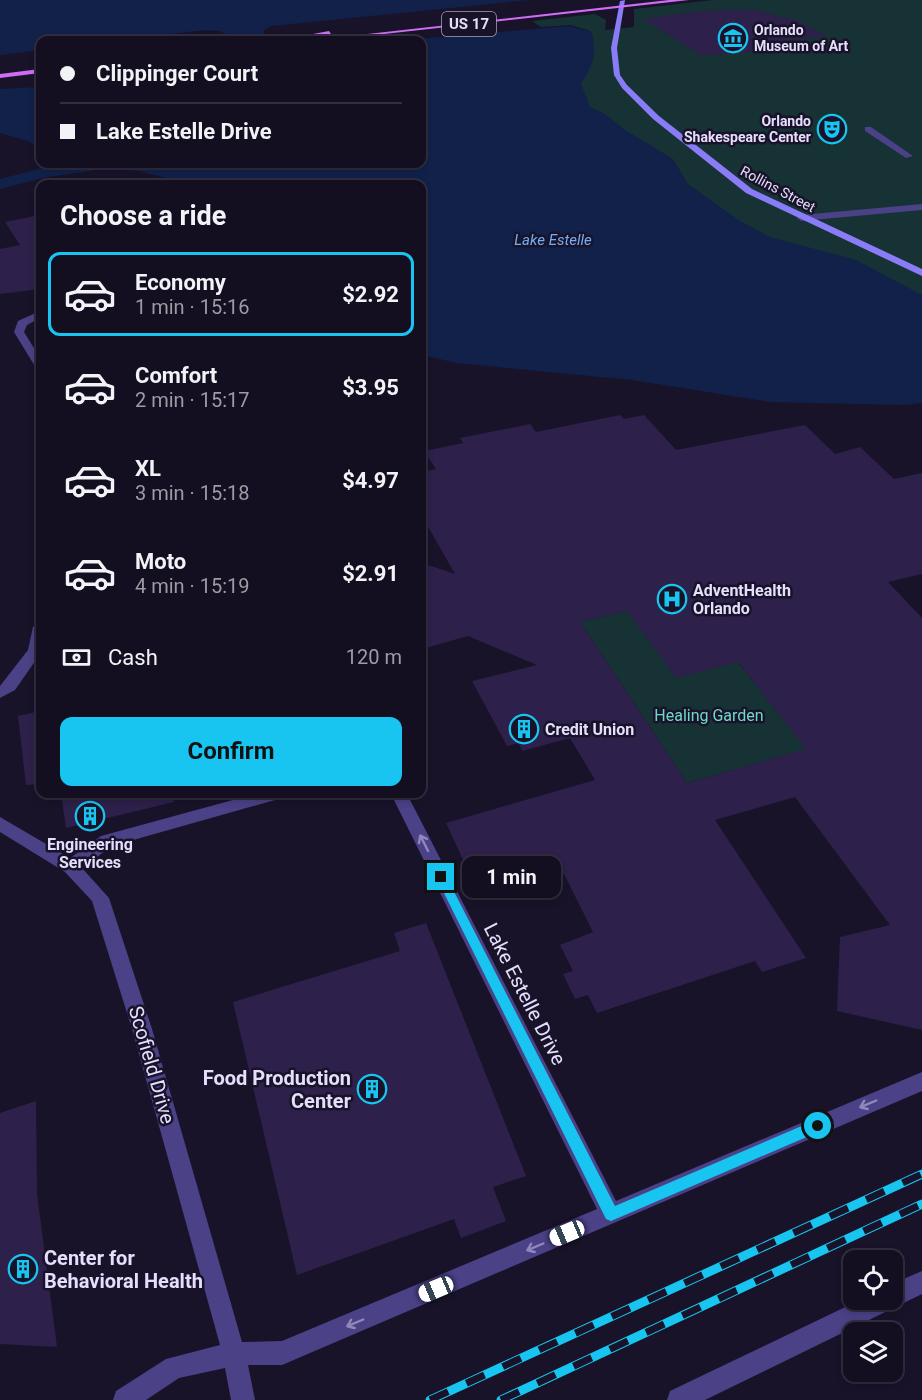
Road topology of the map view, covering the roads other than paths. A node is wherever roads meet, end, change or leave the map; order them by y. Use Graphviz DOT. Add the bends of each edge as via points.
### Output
graph roads {
  1 [pos="633,0"];
  2 [pos="686,0"];
  3 [pos="622,3"];
  4 [pos="309,36"];
  5 [pos="350,36"];
  6 [pos="36,64"];
  7 [pos="0,69"];
  8 [pos="36,71"];
  9 [pos="0,75"];
  10 [pos="868,129"];
  11 [pos="909,156"];
  12 [pos="922,207"];
  13 [pos="801,218"];
  14 [pos="922,273"];
  15 [pos="36,316"];
  16 [pos="36,360"];
  17 [pos="36,646"];
  18 [pos="0,693"];
  19 [pos="261,798"];
  20 [pos="401,798"];
  21 [pos="0,823"];
  22 [pos="71,867"];
  23 [pos="922,1081"];
  24 [pos="611,1214"];
  25 [pos="922,1282"];
  26 [pos="903,1291"];
  27 [pos="863,1310"];
  28 [pos="234,1354"];
  29 [pos="125,1400"];
  30 [pos="243,1400"];
  31 [pos="679,1400"];
  1 -- 3 [label="main road, US 17"];
  2 -- 3 [label="main road, US 17"];
  3 -- 4 [label="main road, US 17"];
  3 -- 5 [label="main road, US 17"];
  3 -- 13 [label="street, Rollins Street" via="615,50 617,74 626,87 725,175"];
  6 -- 7 [label="main road"];
  8 -- 9 [label="main road"];
  10 -- 11 [label="street"];
  12 -- 13 [label="street"];
  13 -- 14 [label="street, Rollins Street"];
  15 -- 16 [label="street" via="22,322 19,332"];
  17 -- 18 [label="street" via="10,686"];
  19 -- 22 [label="street" via="107,841"];
  24 -- 20 [label="street, Lake Estelle Drive, one-way"];
  21 -- 22 [label="street, Scofield Drive"];
  22 -- 28 [label="street, Scofield Drive" via="100,898 142,1029"];
  23 -- 24 [label="street, one-way"];
  24 -- 28 [label="street, one-way" via="282,1353"];
  25 -- 26 [label="street"];
  27 -- 31 [label="street"];
  28 -- 29 [label="street" via="174,1367"];
  28 -- 30 [label="street, Scofield Drive"];
}
